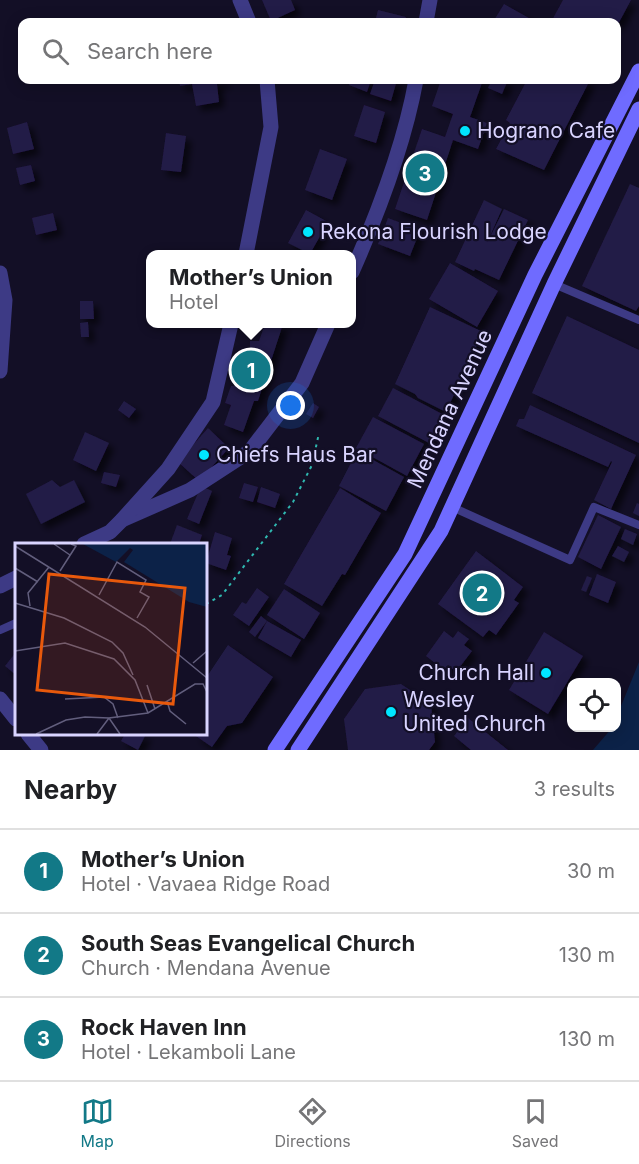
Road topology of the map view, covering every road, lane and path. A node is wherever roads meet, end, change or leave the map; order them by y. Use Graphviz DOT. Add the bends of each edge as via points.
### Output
graph roads {
  1 [pos="240,0"];
  2 [pos="430,0"];
  3 [pos="247,18"];
  4 [pos="427,18"];
  5 [pos="639,71"];
  6 [pos="267,84"];
  7 [pos="415,84"];
  8 [pos="639,109"];
  9 [pos="247,250"];
  10 [pos="356,260"];
  11 [pos="0,273"];
  12 [pos="554,284"];
  13 [pos="639,320"];
  14 [pos="230,328"];
  15 [pos="326,328"];
  16 [pos="0,371"];
  17 [pos="319,433"];
  18 [pos="452,507"];
  19 [pos="122,520"];
  20 [pos="639,525"];
  21 [pos="86,543"];
  22 [pos="15,578"];
  23 [pos="0,586"];
  24 [pos="207,603"];
  25 [pos="15,623"];
  26 [pos="0,630"];
  27 [pos="0,699"];
  28 [pos="10,718"];
  29 [pos="29,735"];
  30 [pos="41,750"];
  31 [pos="275,750"];
  32 [pos="298,750"];
  1 -- 3 [label="street"];
  2 -- 4 [label="street"];
  5 -- 31 [label="main road, Mendana Avenue" via="535,275 405,554"];
  6 -- 9 [label="street" via="271,127"];
  7 -- 10 [label="street" via="391,174"];
  8 -- 12 [label="main road, Mendana Avenue"];
  11 -- 16 [label="street" via="5,300"];
  12 -- 13 [label="lane"];
  12 -- 18 [label="main road, Mendana Avenue"];
  14 -- 19 [label="street" via="213,402 168,470"];
  15 -- 19 [label="street" via="302,383 250,451 190,490"];
  17 -- 24 [label="path" via="312,465 293,502 222,595"];
  18 -- 20 [label="lane" via="570,560 594,507"];
  18 -- 32 [label="main road, Mendana Avenue" via="441,531"];
  19 -- 21 [label="street" via="110,532"];
  22 -- 23 [label="street"];
  25 -- 26 [label="lane"];
  27 -- 28 [label="street"];
  29 -- 30 [label="street"];
}
